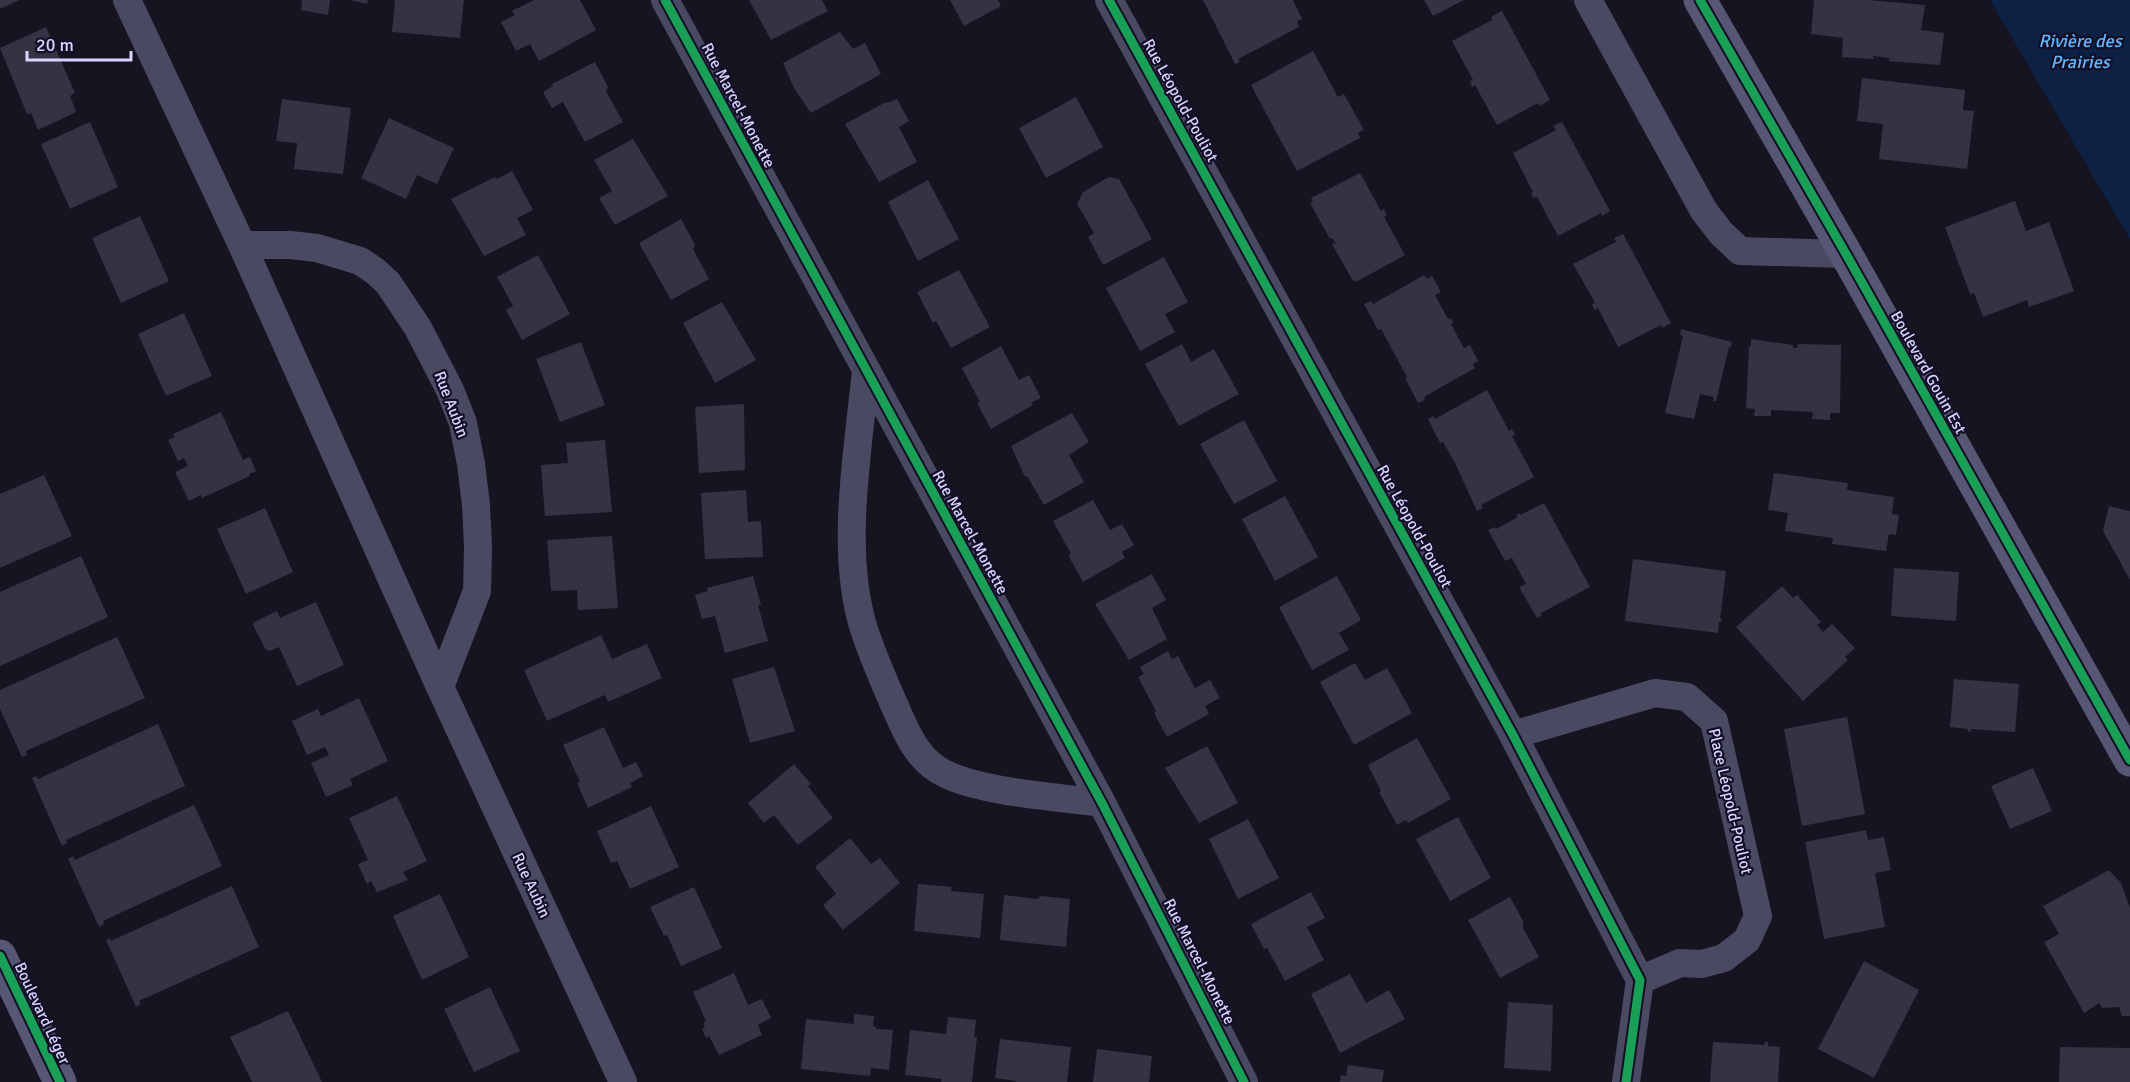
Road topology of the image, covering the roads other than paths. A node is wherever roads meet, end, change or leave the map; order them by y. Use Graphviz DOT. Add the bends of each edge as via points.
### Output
graph roads {
  1 [pos="127,0"];
  2 [pos="664,0"];
  3 [pos="1109,0"];
  4 [pos="1588,0"];
  5 [pos="1700,0"];
  6 [pos="242,245"];
  7 [pos="1846,254"];
  8 [pos="866,371"];
  9 [pos="440,687"];
  10 [pos="1513,735"];
  11 [pos="2130,760"];
  12 [pos="1102,802"];
  13 [pos="0,956"];
  14 [pos="1640,980"];
  15 [pos="60,1082"];
  16 [pos="623,1082"];
  17 [pos="1244,1082"];
  18 [pos="1626,1082"];
  1 -- 6 [label="street, Rue Aubin"];
  2 -- 8 [label="street, Rue Marcel-Monette"];
  3 -- 10 [label="street, Rue Léopold-Pouliot"];
  4 -- 7 [label="street" via="1704,211 1730,243 1740,251"];
  5 -- 7 [label="street, Boulevard Gouin Est"];
  6 -- 9 [label="street, Rue Aubin"];
  6 -- 9 [label="street, Rue Aubin" via="317,248 360,261 375,271 388,283 418,328 450,390 463,423 471,464 478,569 477,591"];
  7 -- 11 [label="street, Boulevard Gouin Est"];
  8 -- 12 [label="street, Rue Marcel-Monette"];
  8 -- 12 [label="street" via="852,535 855,579 862,624 909,736 921,756 951,776 984,787"];
  9 -- 16 [label="street, Rue Aubin"];
  10 -- 14 [label="street, Rue Léopold-Pouliot"];
  10 -- 14 [label="street, Place Léopold-Pouliot" via="1655,693 1687,697 1713,721 1758,916 1747,940 1724,958 1702,964 1680,963"];
  12 -- 17 [label="street, Rue Marcel-Monette"];
  13 -- 15 [label="street, Boulevard Léger"];
  14 -- 18 [label="street"];
}
